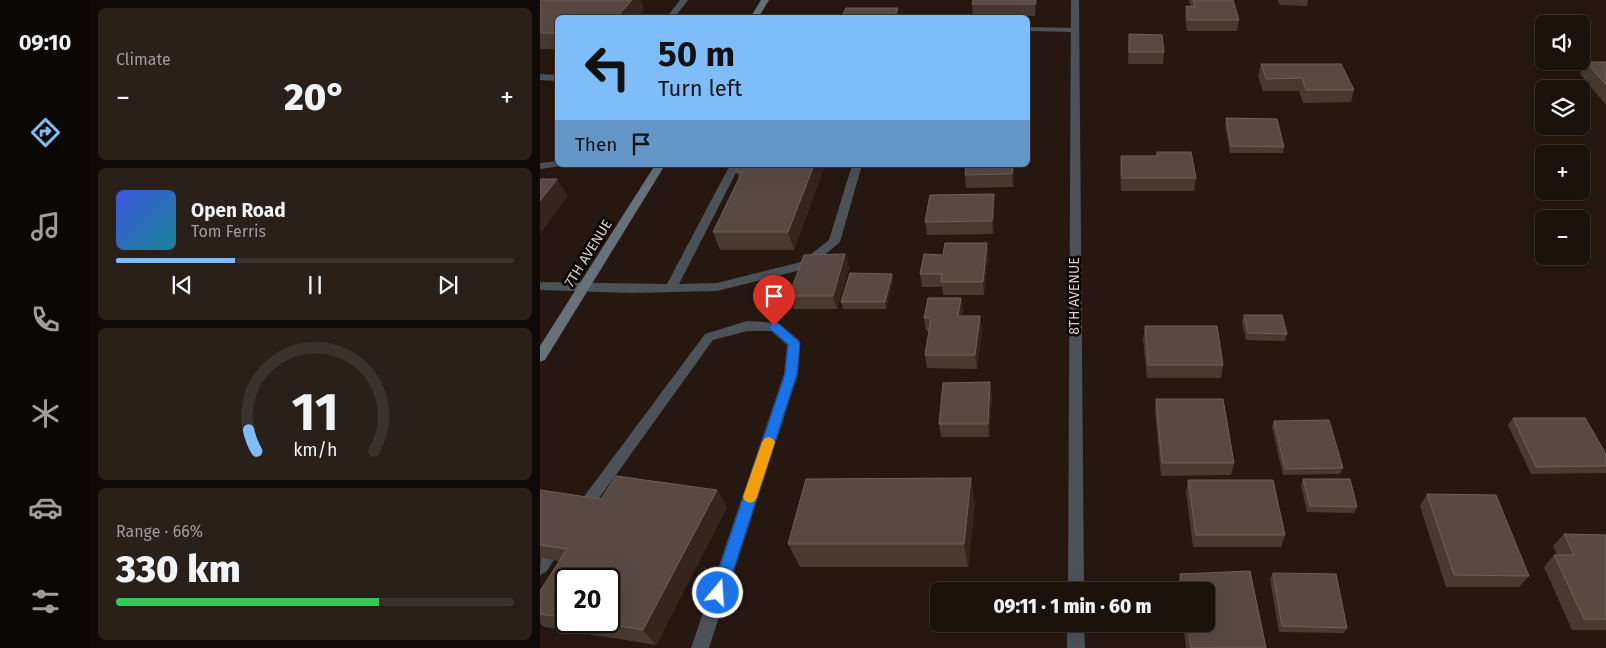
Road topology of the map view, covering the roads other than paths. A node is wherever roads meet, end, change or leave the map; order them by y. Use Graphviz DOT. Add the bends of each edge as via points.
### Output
graph roads {
  1 [pos="684,0"];
  2 [pos="765,0"];
  3 [pos="1075,0"];
  4 [pos="672,15"];
  5 [pos="755,15"];
  6 [pos="1030,29"];
  7 [pos="1075,30"];
  8 [pos="540,78"];
  9 [pos="555,78"];
  10 [pos="659,167"];
  11 [pos="734,167"];
  12 [pos="856,167"];
  13 [pos="540,286"];
  14 [pos="584,288"];
  15 [pos="671,288"];
  16 [pos="540,357"];
  17 [pos="575,519"];
  18 [pos="563,535"];
  19 [pos="540,567"];
  20 [pos="1076,582"];
  21 [pos="1076,632"];
  22 [pos="700,648"];
  23 [pos="1076,648"];
  1 -- 4 [label="street"];
  2 -- 5 [label="main road"];
  3 -- 7 [label="street, 8TH AVENUE"];
  6 -- 7 [label="street"];
  7 -- 20 [label="street, 8TH AVENUE"];
  8 -- 9 [label="street"];
  10 -- 14 [label="main road, 7TH AVENUE"];
  11 -- 15 [label="street"];
  12 -- 15 [label="street" via="834,242 805,265 718,287"];
  13 -- 14 [label="street"];
  14 -- 15 [label="street"];
  14 -- 16 [label="main road, 7TH AVENUE"];
  17 -- 22 [label="street" via="709,337 747,326 774,326 794,343 791,374"];
  18 -- 19 [label="street"];
  21 -- 23 [label="street"];
}
